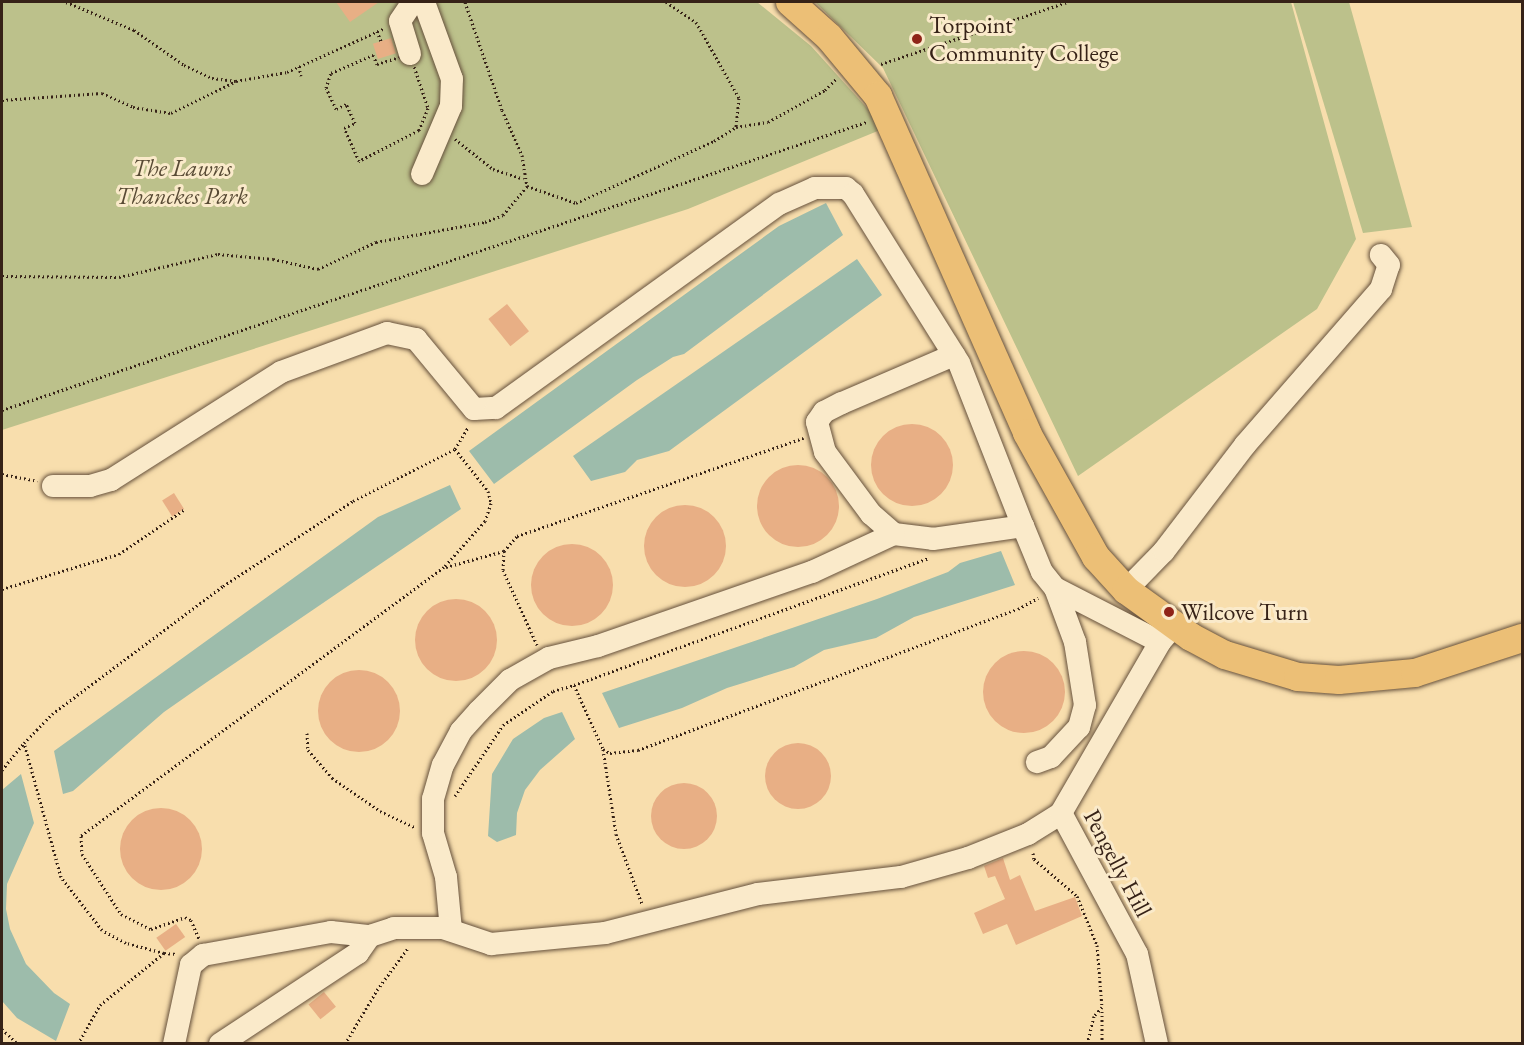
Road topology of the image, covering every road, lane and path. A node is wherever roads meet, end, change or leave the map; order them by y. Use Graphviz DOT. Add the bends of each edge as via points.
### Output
graph roads {
  1 [pos="66,2"];
  2 [pos="413,2"];
  3 [pos="424,2"];
  4 [pos="465,2"];
  5 [pos="666,2"];
  6 [pos="790,2"];
  7 [pos="1067,2"];
  8 [pos="400,21"];
  9 [pos="377,31"];
  10 [pos="381,41"];
  11 [pos="410,54"];
  12 [pos="298,66"];
  13 [pos="857,68"];
  14 [pos="301,76"];
  15 [pos="236,81"];
  16 [pos="2,100"];
  17 [pos="888,115"];
  18 [pos="736,127"];
  19 [pos="441,131"];
  20 [pos="422,174"];
  21 [pos="522,179"];
  22 [pos="527,186"];
  23 [pos="1381,255"];
  24 [pos="2,276"];
  25 [pos="954,355"];
  26 [pos="2,410"];
  27 [pos="480,410"];
  28 [pos="817,431"];
  29 [pos="455,449"];
  30 [pos="2,474"];
  31 [pos="53,486"];
  32 [pos="185,509"];
  33 [pos="1023,526"];
  34 [pos="894,534"];
  35 [pos="504,551"];
  36 [pos="937,555"];
  37 [pos="444,567"];
  38 [pos="1055,588"];
  39 [pos="2,589"];
  40 [pos="1126,590"];
  41 [pos="1167,634"];
  42 [pos="1522,638"];
  43 [pos="545,660"];
  44 [pos="574,685"];
  45 [pos="307,733"];
  46 [pos="24,743"];
  47 [pos="603,749"];
  48 [pos="1037,762"];
  49 [pos="2,770"];
  50 [pos="450,805"];
  51 [pos="1061,813"];
  52 [pos="433,833"];
  53 [pos="1028,834"];
  54 [pos="633,926"];
  55 [pos="423,928"];
  56 [pos="451,930"];
  57 [pos="370,936"];
  58 [pos="164,953"];
  59 [pos="203,955"];
  60 [pos="1102,1007"];
  61 [pos="2,1029"];
  62 [pos="18,1044"];
  63 [pos="78,1044"];
  64 [pos="174,1044"];
  65 [pos="220,1044"];
  66 [pos="345,1044"];
  67 [pos="1087,1044"];
  68 [pos="1102,1044"];
  69 [pos="1157,1044"];
  1 -- 15 [label="path" via="134,30 184,65 212,78"];
  2 -- 8 [label="street"];
  3 -- 19 [label="street" via="452,79 451,106"];
  4 -- 21 [label="path" via="502,110 522,155"];
  5 -- 18 [label="path" via="696,22 734,88 739,98"];
  6 -- 13 [label="main road"];
  7 -- 13 [label="path"];
  8 -- 9 [label="path"];
  8 -- 11 [label="street"];
  9 -- 10 [label="path"];
  9 -- 12 [label="path"];
  11 -- 11 [label="path" via="428,108 419,130 359,160 344,128 355,123 346,104 336,109 326,88 331,73 373,55 377,64"];
  12 -- 14 [label="path"];
  12 -- 15 [label="path"];
  13 -- 17 [label="main road"];
  13 -- 18 [label="path" via="768,122"];
  15 -- 16 [label="path" via="171,113 133,106 102,93"];
  17 -- 26 [label="path"];
  17 -- 40 [label="main road" via="1027,433 1096,557"];
  18 -- 22 [label="path" via="714,141 576,203"];
  19 -- 20 [label="street"];
  19 -- 21 [label="path" via="493,169"];
  21 -- 22 [label="path"];
  22 -- 24 [label="path" via="503,215 485,222 376,242 318,270 273,259 218,254 119,277"];
  23 -- 40 [label="street" via="1389,265 1381,289 1245,445 1164,551"];
  25 -- 27 [label="street" via="854,194 832,186 779,204 496,408"];
  25 -- 28 [label="street" via="824,412 817,422"];
  25 -- 33 [label="street"];
  27 -- 29 [label="path"];
  27 -- 31 [label="street" via="466,402 416,339 387,333 281,372 111,480 90,486"];
  28 -- 34 [label="street" via="825,452 871,514"];
  28 -- 35 [label="path" via="527,532 510,542"];
  29 -- 37 [label="path" via="488,491 491,503 485,521"];
  29 -- 46 [label="path" via="353,501 222,586 52,714"];
  30 -- 31 [label="path"];
  32 -- 39 [label="path" via="118,554"];
  33 -- 34 [label="street" via="933,539"];
  33 -- 38 [label="street" via="1042,572"];
  34 -- 43 [label="street" via="812,572"];
  35 -- 37 [label="path"];
  35 -- 43 [label="path" via="503,570"];
  36 -- 44 [label="path"];
  37 -- 59 [label="path" via="81,836 82,854 121,914 151,929 185,917 197,933"];
  38 -- 41 [label="street"];
  38 -- 47 [label="path" via="1018,609 638,750 610,753"];
  38 -- 48 [label="street" via="1075,642 1085,705 1079,727 1065,744 1051,757"];
  40 -- 41 [label="main road"];
  41 -- 42 [label="main road" via="1263,668 1298,677 1339,680 1415,673"];
  41 -- 51 [label="street, Pengelly Hill"];
  43 -- 52 [label="street" via="510,680 461,731 436,784"];
  44 -- 47 [label="path"];
  44 -- 50 [label="path" via="536,700 502,725"];
  45 -- 52 [label="path" via="312,758 349,792 380,811"];
  46 -- 49 [label="path"];
  46 -- 58 [label="path" via="61,878 102,930 126,943"];
  47 -- 54 [label="path" via="616,834 642,903 633,913"];
  51 -- 53 [label="street"];
  51 -- 69 [label="street, Pengelly Hill" via="1137,954"];
  52 -- 56 [label="street" via="446,877"];
  53 -- 54 [label="street" via="968,858 901,877 758,894"];
  53 -- 60 [label="path" via="1034,859 1077,896 1097,945"];
  54 -- 56 [label="street" via="605,933 491,944"];
  55 -- 56 [label="street"];
  55 -- 57 [label="street" via="394,928"];
  55 -- 66 [label="path" via="377,990"];
  57 -- 59 [label="street" via="331,932"];
  57 -- 65 [label="street" via="357,953"];
  58 -- 59 [label="path"];
  58 -- 63 [label="path" via="100,1005"];
  59 -- 64 [label="street" via="191,965"];
  60 -- 67 [label="path" via="1094,1016"];
  60 -- 68 [label="path"];
  61 -- 62 [label="path"];
}
